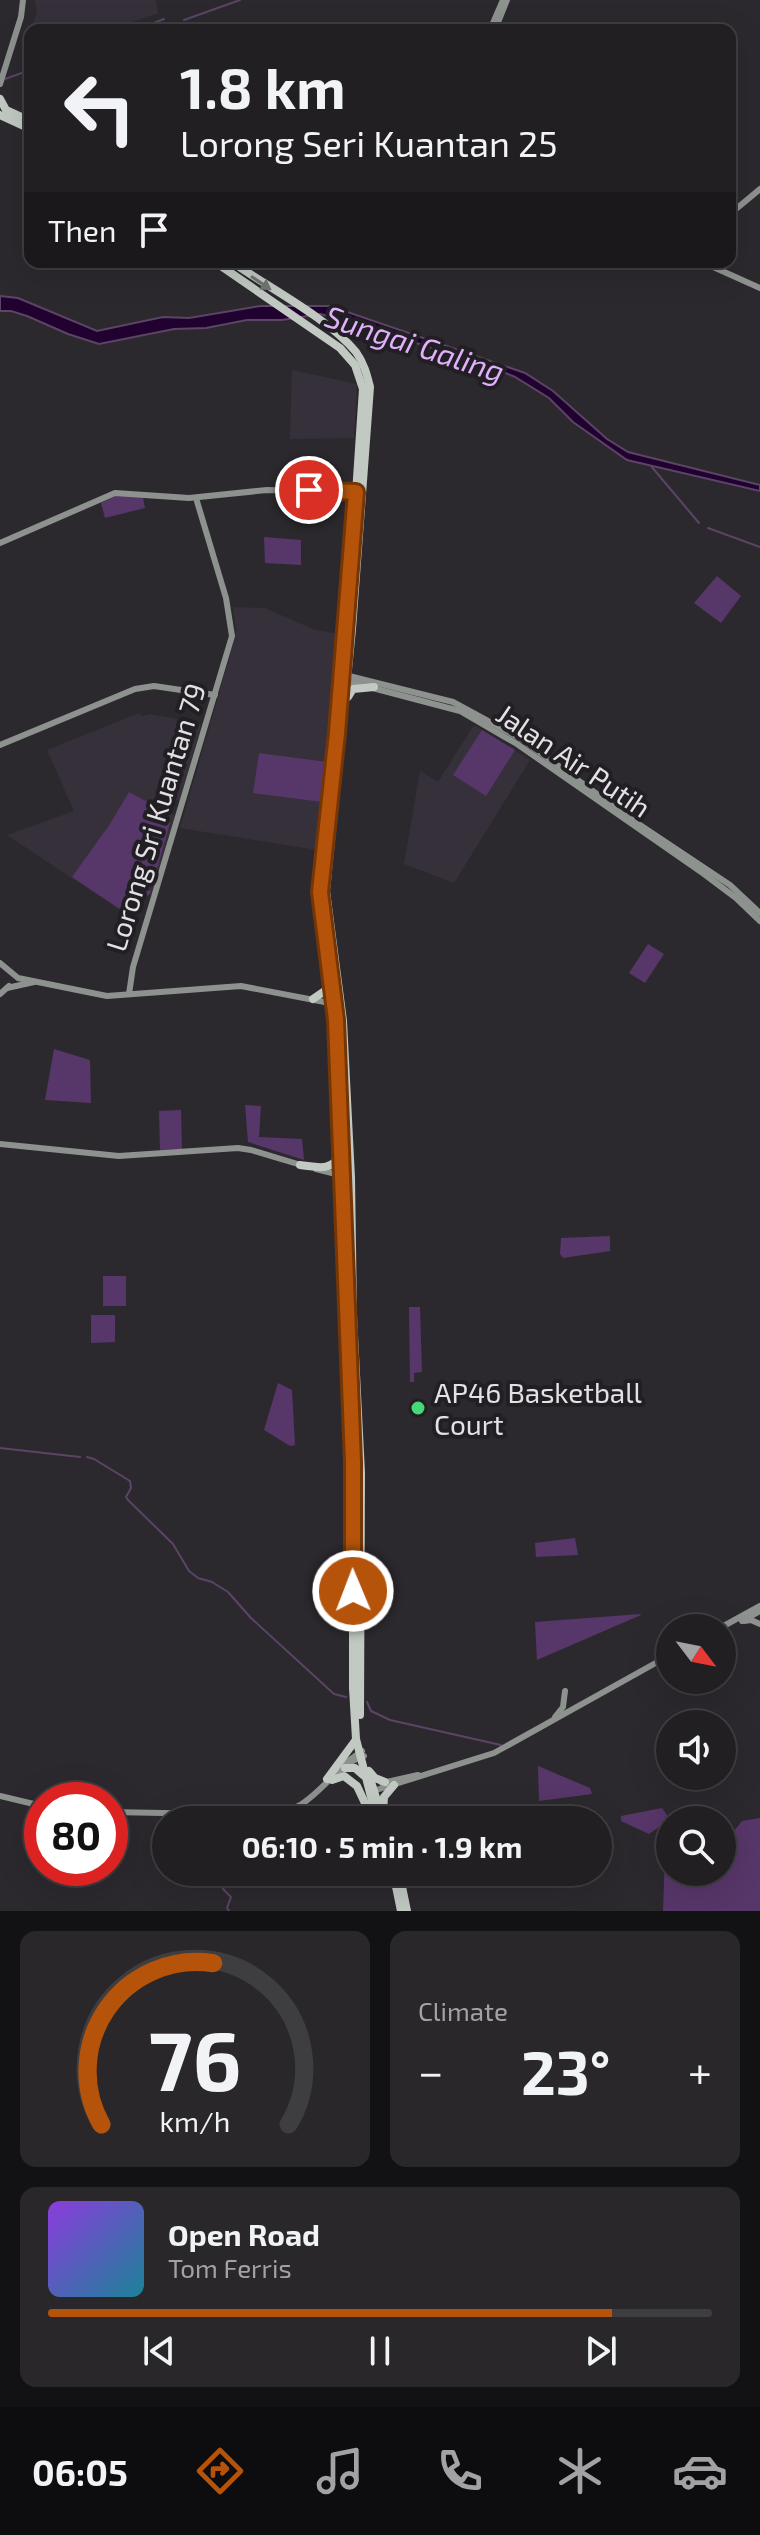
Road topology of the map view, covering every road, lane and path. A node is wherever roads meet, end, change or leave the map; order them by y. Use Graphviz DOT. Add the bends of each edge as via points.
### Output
graph roads {
  1 [pos="23,0"];
  2 [pos="505,0"];
  3 [pos="496,24"];
  4 [pos="0,83"];
  5 [pos="0,99"];
  6 [pos="5,114"];
  7 [pos="24,125"];
  8 [pos="760,189"];
  9 [pos="736,209"];
  10 [pos="223,268"];
  11 [pos="241,268"];
  12 [pos="715,268"];
  13 [pos="760,288"];
  14 [pos="360,492"];
  15 [pos="196,498"];
  16 [pos="0,543"];
  17 [pos="344,678"];
  18 [pos="374,687"];
  19 [pos="215,695"];
  20 [pos="345,706"];
  21 [pos="0,745"];
  22 [pos="760,913"];
  23 [pos="760,921"];
  24 [pos="0,963"];
  25 [pos="330,974"];
  26 [pos="18,978"];
  27 [pos="37,982"];
  28 [pos="7,988"];
  29 [pos="0,994"];
  30 [pos="129,994"];
  31 [pos="313,999"];
  32 [pos="338,1005"];
  33 [pos="0,1144"];
  34 [pos="341,1154"];
  35 [pos="300,1165"];
  36 [pos="347,1177"];
  37 [pos="756,1610"];
  38 [pos="736,1621"];
  39 [pos="739,1622"];
  40 [pos="736,1623"];
  41 [pos="760,1624"];
  42 [pos="656,1665"];
  43 [pos="565,1691"];
  44 [pos="536,1731"];
  45 [pos="356,1739"];
  46 [pos="361,1754"];
  47 [pos="345,1768"];
  48 [pos="365,1771"];
  49 [pos="330,1780"];
  50 [pos="390,1783"];
  51 [pos="370,1788"];
  52 [pos="2,1796"];
  53 [pos="24,1802"];
  54 [pos="370,1806"];
  55 [pos="375,1806"];
  56 [pos="382,1806"];
  57 [pos="128,1812"];
  58 [pos="397,1886"];
  59 [pos="401,1886"];
  60 [pos="404,1911"];
  1 -- 4 [label="street"];
  2 -- 3 [label="street"];
  5 -- 6 [label="highway"];
  6 -- 7 [label="highway"];
  8 -- 9 [label="street"];
  10 -- 14 [label="highway" via="350,357 363,401"];
  11 -- 14 [label="highway, one-way" via="356,352 367,375 370,402"];
  12 -- 13 [label="street"];
  14 -- 15 [label="street" via="267,490"];
  14 -- 17 [label="highway"];
  15 -- 16 [label="street" via="111,494"];
  15 -- 19 [label="street, Lorong Sri Kuantan 79" via="232,636"];
  17 -- 18 [label="street, Jalan Air Putih"];
  17 -- 20 [label="highway"];
  17 -- 22 [label="street, Jalan Air Putih" via="453,702 523,740 730,885"];
  17 -- 25 [label="highway" via="321,874"];
  18 -- 20 [label="highway" via="353,689"];
  18 -- 23 [label="street, Jalan Air Putih" via="460,711 517,744 707,876"];
  19 -- 21 [label="street" via="154,686 135,689"];
  19 -- 30 [label="street, Lorong Sri Kuantan 79"];
  20 -- 32 [label="highway" via="326,891"];
  24 -- 26 [label="street"];
  25 -- 31 [label="highway" via="326,990"];
  25 -- 32 [label="highway"];
  26 -- 27 [label="street"];
  26 -- 28 [label="street"];
  27 -- 28 [label="street"];
  27 -- 30 [label="street" via="90,994"];
  28 -- 29 [label="street"];
  30 -- 31 [label="street" via="237,986"];
  31 -- 32 [label="street"];
  32 -- 34 [label="highway"];
  32 -- 36 [label="highway"];
  33 -- 35 [label="street" via="119,1156 238,1148"];
  34 -- 35 [label="highway" via="326,1168"];
  34 -- 36 [label="highway"];
  35 -- 36 [label="street"];
  36 -- 45 [label="highway"];
  36 -- 46 [label="highway" via="361,1473"];
  37 -- 38 [label="street"];
  37 -- 39 [label="street"];
  39 -- 40 [label="street"];
  39 -- 41 [label="street"];
  42 -- 44 [label="street"];
  43 -- 44 [label="street" via="561,1712"];
  44 -- 50 [label="street" via="482,1758"];
  45 -- 46 [label="highway"];
  45 -- 49 [label="highway"];
  46 -- 47 [label="street"];
  46 -- 48 [label="highway"];
  46 -- 49 [label="street"];
  47 -- 48 [label="highway"];
  47 -- 49 [label="street"];
  48 -- 50 [label="highway"];
  48 -- 51 [label="highway"];
  49 -- 54 [label="highway" via="344,1776 354,1782"];
  49 -- 57 [label="street" via="300,1806 280,1814"];
  50 -- 51 [label="street"];
  50 -- 56 [label="highway"];
  51 -- 55 [label="highway"];
  52 -- 53 [label="street"];
  58 -- 60 [label="highway"];
  59 -- 60 [label="highway"];
}
